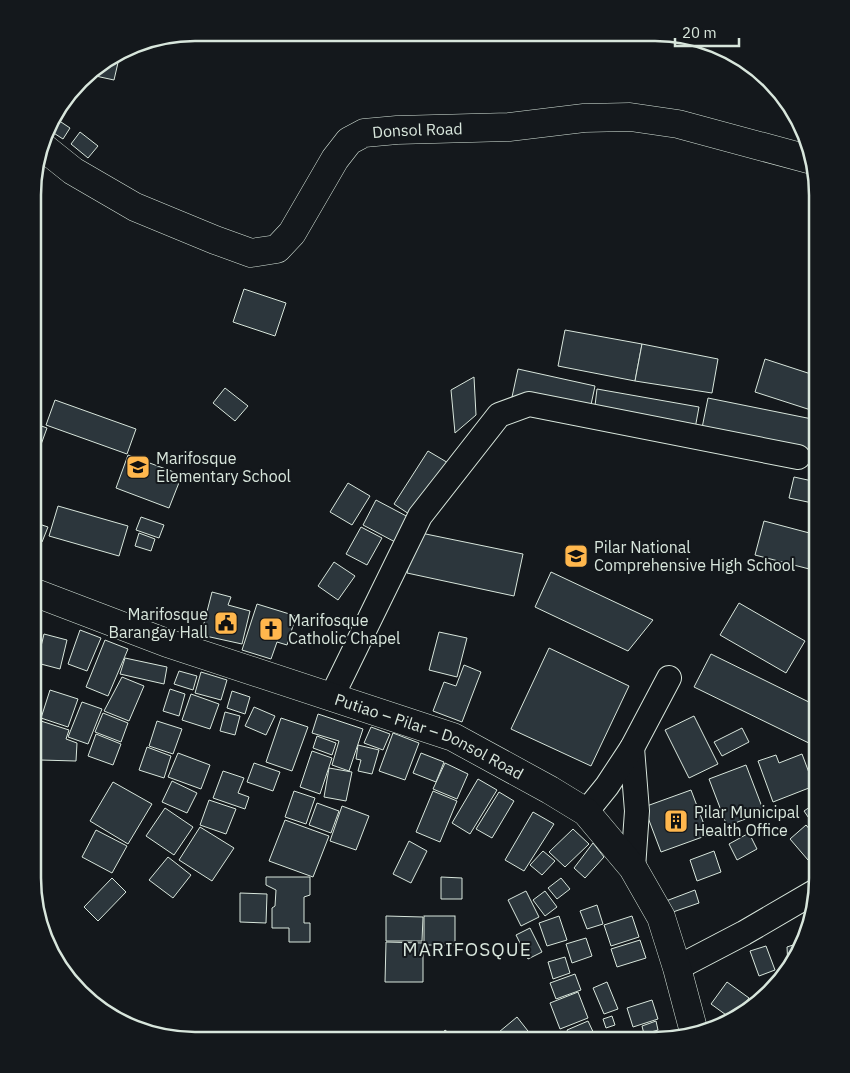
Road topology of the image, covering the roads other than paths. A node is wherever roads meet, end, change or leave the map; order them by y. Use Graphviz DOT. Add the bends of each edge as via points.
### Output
graph roads {
  1 [pos="47,151"];
  2 [pos="804,158"];
  3 [pos="798,457"];
  4 [pos="41,595"];
  5 [pos="669,678"];
  6 [pos="332,696"];
  7 [pos="632,748"];
  8 [pos="586,812"];
  9 [pos="633,868"];
  10 [pos="807,896"];
  11 [pos="677,968"];
  12 [pos="693,1027"];
  1 -- 2 [label="main road, Donsol Road" via="72,171 135,207 251,253 277,249 292,233 335,159 349,141 364,133 509,127 584,118 630,117 678,124"];
  3 -- 6 [label="street" via="529,404 499,415 420,516"];
  4 -- 6 [label="main road, Putiao – Pilar – Donsol Road" via="167,643"];
  5 -- 7 [label="street"];
  6 -- 8 [label="main road, Putiao – Pilar – Donsol Road" via="453,737"];
  7 -- 8 [label="street"];
  7 -- 9 [label="street" via="637,811"];
  8 -- 9 [label="main road, Putiao – Pilar – Donsol Road"];
  9 -- 11 [label="main road, Putiao – Pilar – Donsol Road" via="661,917"];
  10 -- 11 [label="street"];
  11 -- 12 [label="main road, Putiao – Pilar – Donsol Road"];
}
